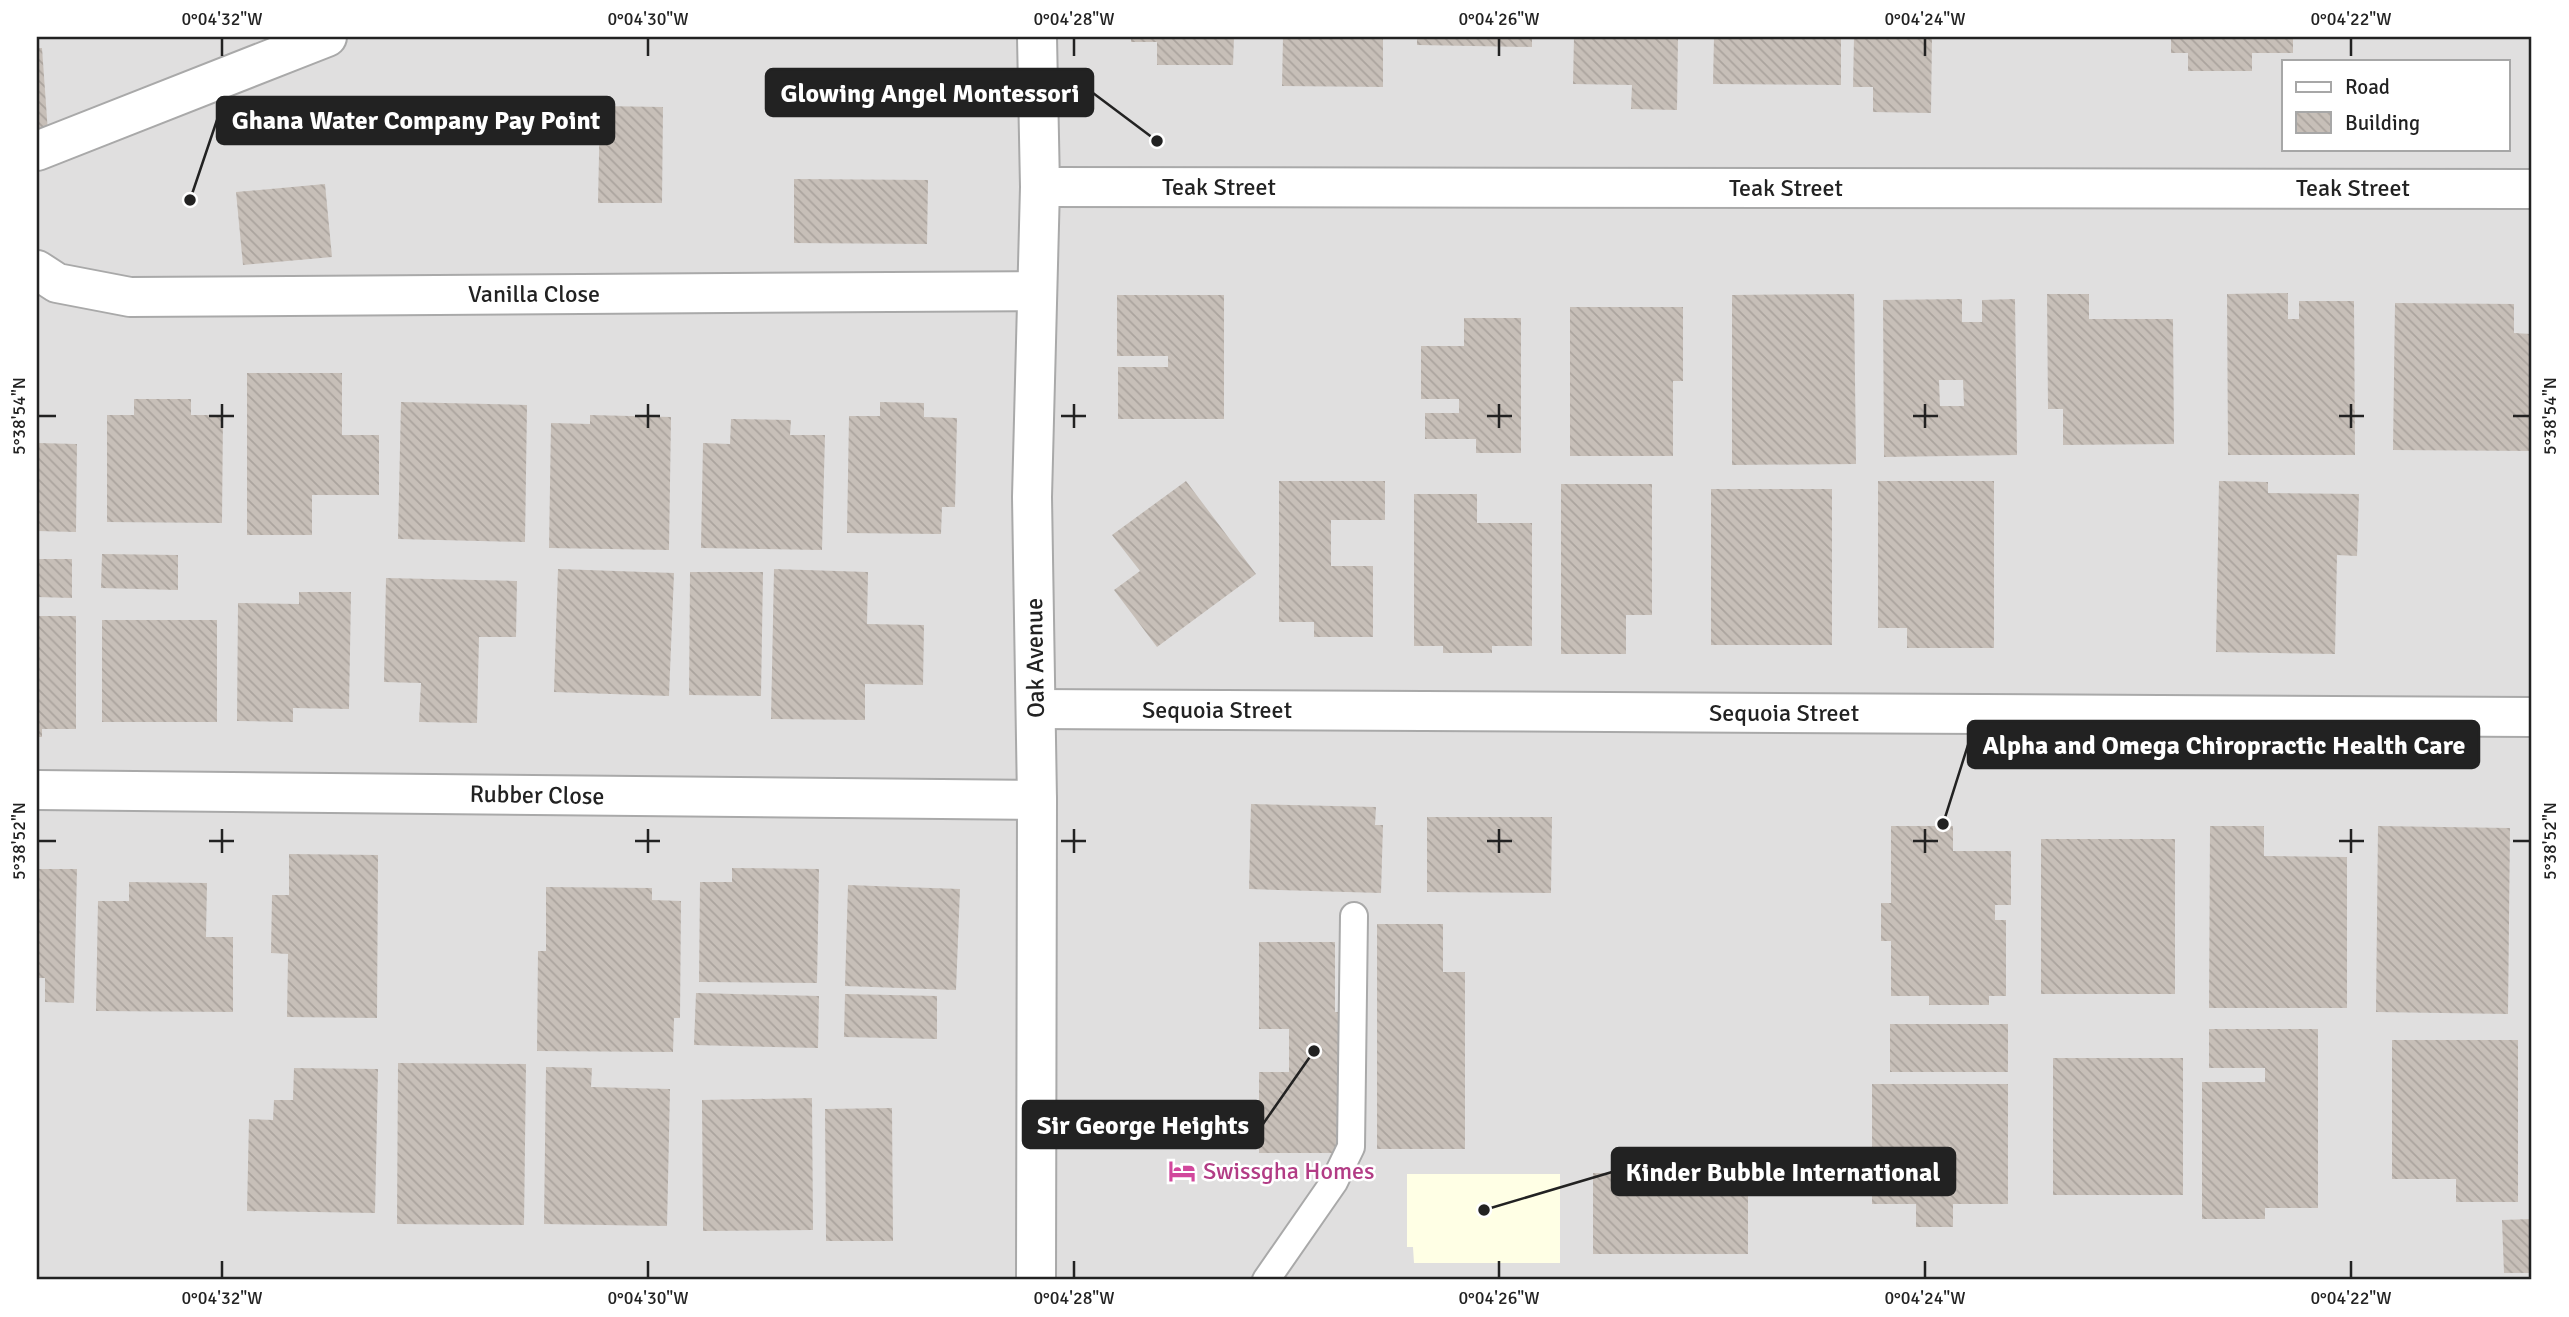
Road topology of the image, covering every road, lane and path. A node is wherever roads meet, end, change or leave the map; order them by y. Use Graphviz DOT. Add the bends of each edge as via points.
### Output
graph roads {
  1 [pos="327,37"];
  2 [pos="1037,37"];
  3 [pos="272,47"];
  4 [pos="37,151"];
  5 [pos="1040,187"];
  6 [pos="2532,188"];
  7 [pos="37,270"];
  8 [pos="1037,292"];
  9 [pos="1035,709"];
  10 [pos="2532,717"];
  11 [pos="37,790"];
  12 [pos="1037,800"];
  13 [pos="1354,916"];
  14 [pos="1036,1280"];
  15 [pos="1266,1280"];
  1 -- 3 [label="street"];
  2 -- 5 [label="street, Oak Avenue"];
  3 -- 4 [label="street"];
  5 -- 6 [label="street, Teak Street"];
  5 -- 8 [label="street, Oak Avenue"];
  7 -- 8 [label="street, Vanilla Close" via="57,283 130,297"];
  8 -- 9 [label="street, Oak Avenue" via="1032,497"];
  9 -- 10 [label="street, Sequoia Street"];
  9 -- 12 [label="street, Oak Avenue"];
  11 -- 12 [label="street, Rubber Close"];
  12 -- 14 [label="street, Oak Avenue"];
  13 -- 15 [label="lane" via="1351,1147 1334,1182"];
}
